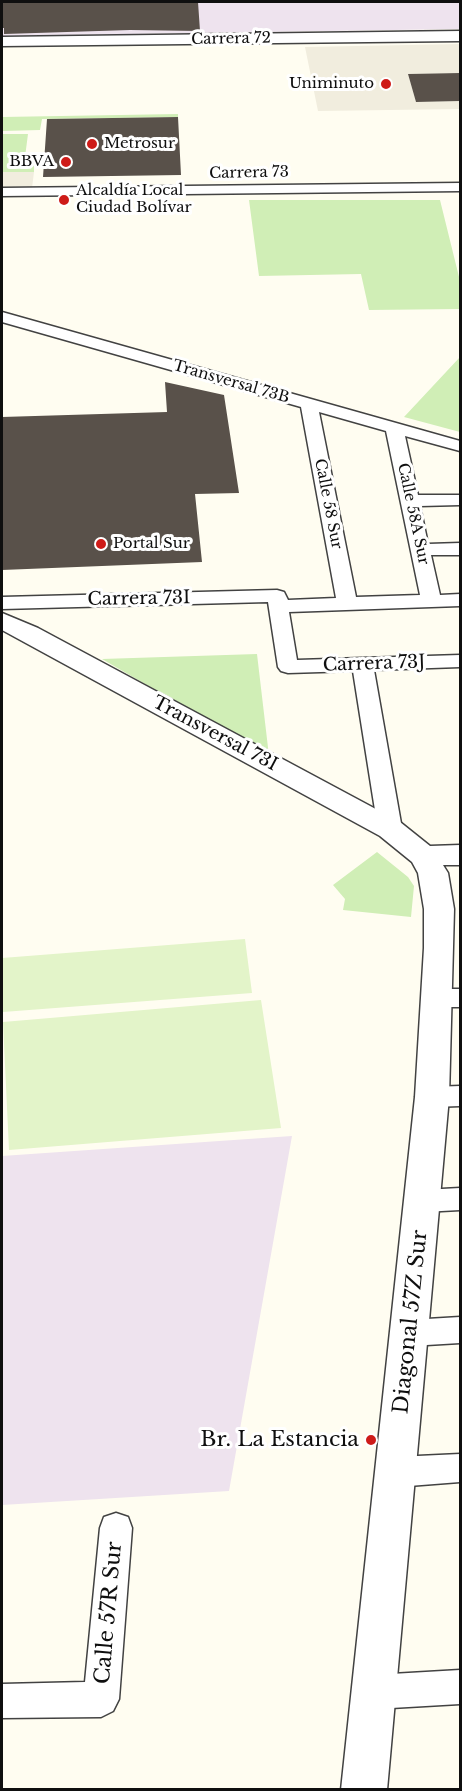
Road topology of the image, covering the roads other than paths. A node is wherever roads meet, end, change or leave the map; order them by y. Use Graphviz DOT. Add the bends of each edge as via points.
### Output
graph roads {
  1 [pos="460,36"];
  2 [pos="2,42"];
  3 [pos="2,192"];
  4 [pos="459,192"];
  5 [pos="2,317"];
  6 [pos="309,404"];
  7 [pos="394,427"];
  8 [pos="460,446"];
  9 [pos="460,500"];
  10 [pos="410,501"];
  11 [pos="460,549"];
  12 [pos="420,550"];
  13 [pos="460,600"];
  14 [pos="278,601"];
  15 [pos="431,601"];
  16 [pos="2,603"];
  17 [pos="346,604"];
  18 [pos="2,621"];
  19 [pos="460,661"];
  20 [pos="362,664"];
  21 [pos="390,829"];
  22 [pos="444,864"];
  23 [pos="449,998"];
  24 [pos="446,1097"];
  25 [pos="460,1199"];
  26 [pos="423,1201"];
  27 [pos="460,1330"];
  28 [pos="410,1333"];
  29 [pos="460,1468"];
  30 [pos="396,1472"];
  31 [pos="116,1528"];
  32 [pos="460,1687"];
  33 [pos="374,1692"];
  34 [pos="2,1701"];
  35 [pos="364,1790"];
  1 -- 2 [label="street, Carrera 72"];
  3 -- 4 [label="street, Carrera 73"];
  5 -- 6 [label="street, Transversal 73B"];
  6 -- 7 [label="street, Transversal 73B"];
  6 -- 17 [label="street, Calle 58 Sur"];
  7 -- 8 [label="street, Transversal 73B"];
  7 -- 10 [label="street, Calle 58A Sur"];
  9 -- 10 [label="street"];
  10 -- 12 [label="street, Calle 58A Sur"];
  11 -- 12 [label="street"];
  12 -- 15 [label="street, Calle 58A Sur"];
  13 -- 15 [label="street, Carrera 73I"];
  14 -- 16 [label="street, Carrera 73I"];
  14 -- 17 [label="street, Carrera 73I"];
  14 -- 20 [label="street, Carrera 73J" via="288,667"];
  15 -- 17 [label="street, Carrera 73I"];
  18 -- 21 [label="street, Transversal 73I"];
  19 -- 20 [label="street, Carrera 73J"];
  20 -- 21 [label="street"];
  21 -- 22 [label="street, Transversal 73I"];
  22 -- 23 [label="street, Diagonal 57Z Sur" via="439,909"];
  23 -- 24 [label="street, Diagonal 57Z Sur"];
  24 -- 26 [label="street, Diagonal 57Z Sur"];
  25 -- 26 [label="street"];
  26 -- 28 [label="street, Diagonal 57Z Sur"];
  27 -- 28 [label="street"];
  28 -- 30 [label="street, Diagonal 57Z Sur"];
  29 -- 30 [label="street"];
  30 -- 33 [label="street, Diagonal 57Z Sur"];
  31 -- 34 [label="street, Calle 57R Sur" via="101,1699"];
  32 -- 33 [label="street"];
  33 -- 35 [label="street, Diagonal 57Z Sur"];
}
